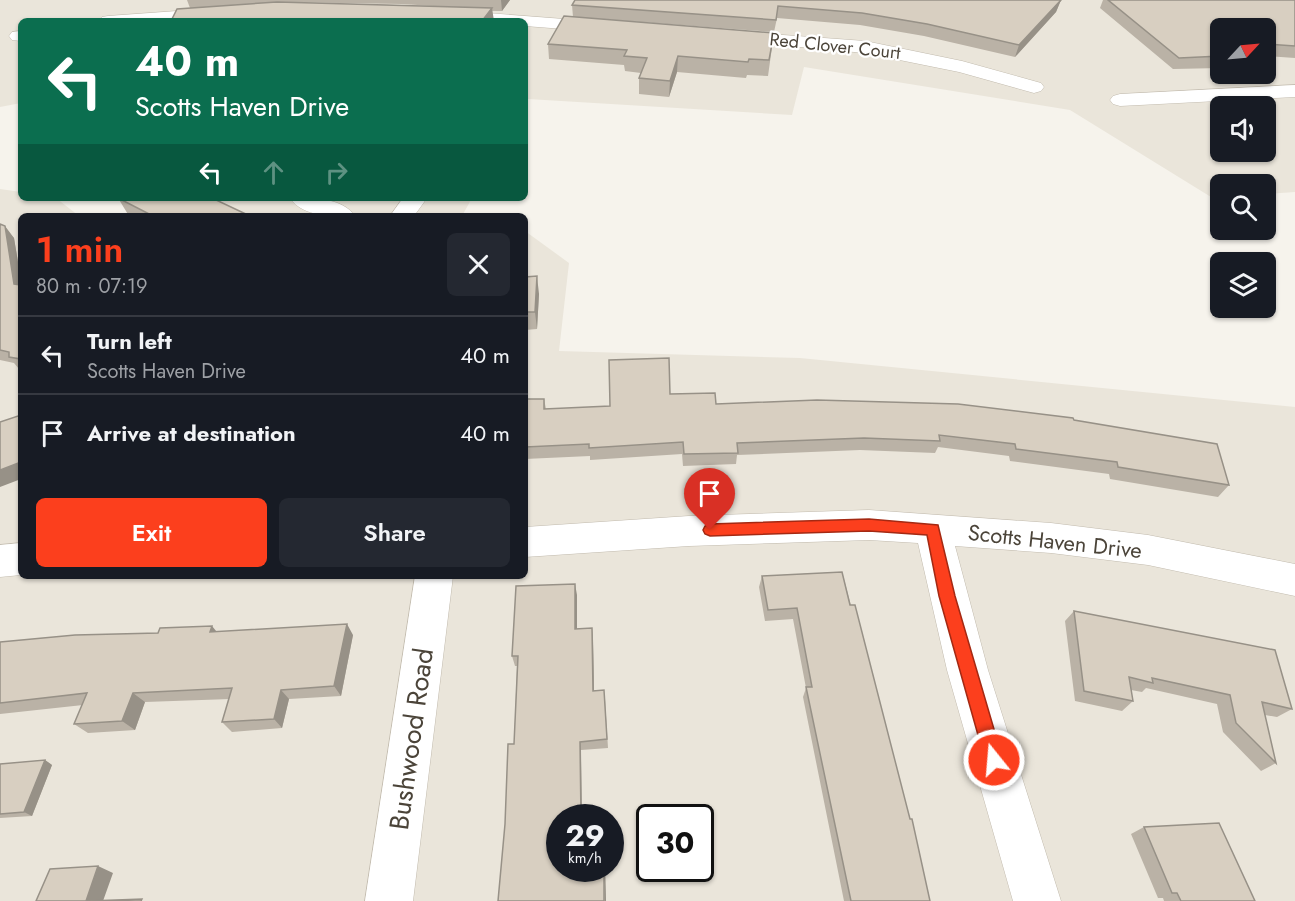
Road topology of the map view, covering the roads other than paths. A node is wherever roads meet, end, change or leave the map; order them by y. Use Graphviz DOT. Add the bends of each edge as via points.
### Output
graph roads {
  1 [pos="159,0"];
  2 [pos="235,12"];
  3 [pos="435,14"];
  4 [pos="150,18"];
  5 [pos="500,18"];
  6 [pos="532,20"];
  7 [pos="626,28"];
  8 [pos="707,34"];
  9 [pos="1034,87"];
  10 [pos="1295,91"];
  11 [pos="1120,100"];
  12 [pos="309,201"];
  13 [pos="336,213"];
  14 [pos="933,530"];
  15 [pos="528,542"];
  16 [pos="18,559"];
  17 [pos="0,561"];
  18 [pos="434,579"];
  19 [pos="1295,580"];
  20 [pos="389,901"];
  21 [pos="1037,901"];
  1 -- 4 [label="street"];
  2 -- 4 [label="street"];
  3 -- 5 [label="street"];
  6 -- 7 [label="street"];
  8 -- 9 [label="street, Red Clover Court" via="865,47"];
  10 -- 11 [label="street"];
  12 -- 13 [label="street"];
  14 -- 15 [label="street, Scotts Haven Drive" via="869,525"];
  14 -- 19 [label="street, Scotts Haven Drive" via="1148,550"];
  14 -- 21 [label="street" via="956,629"];
  16 -- 17 [label="street"];
  18 -- 20 [label="street, Bushwood Road"];
}
